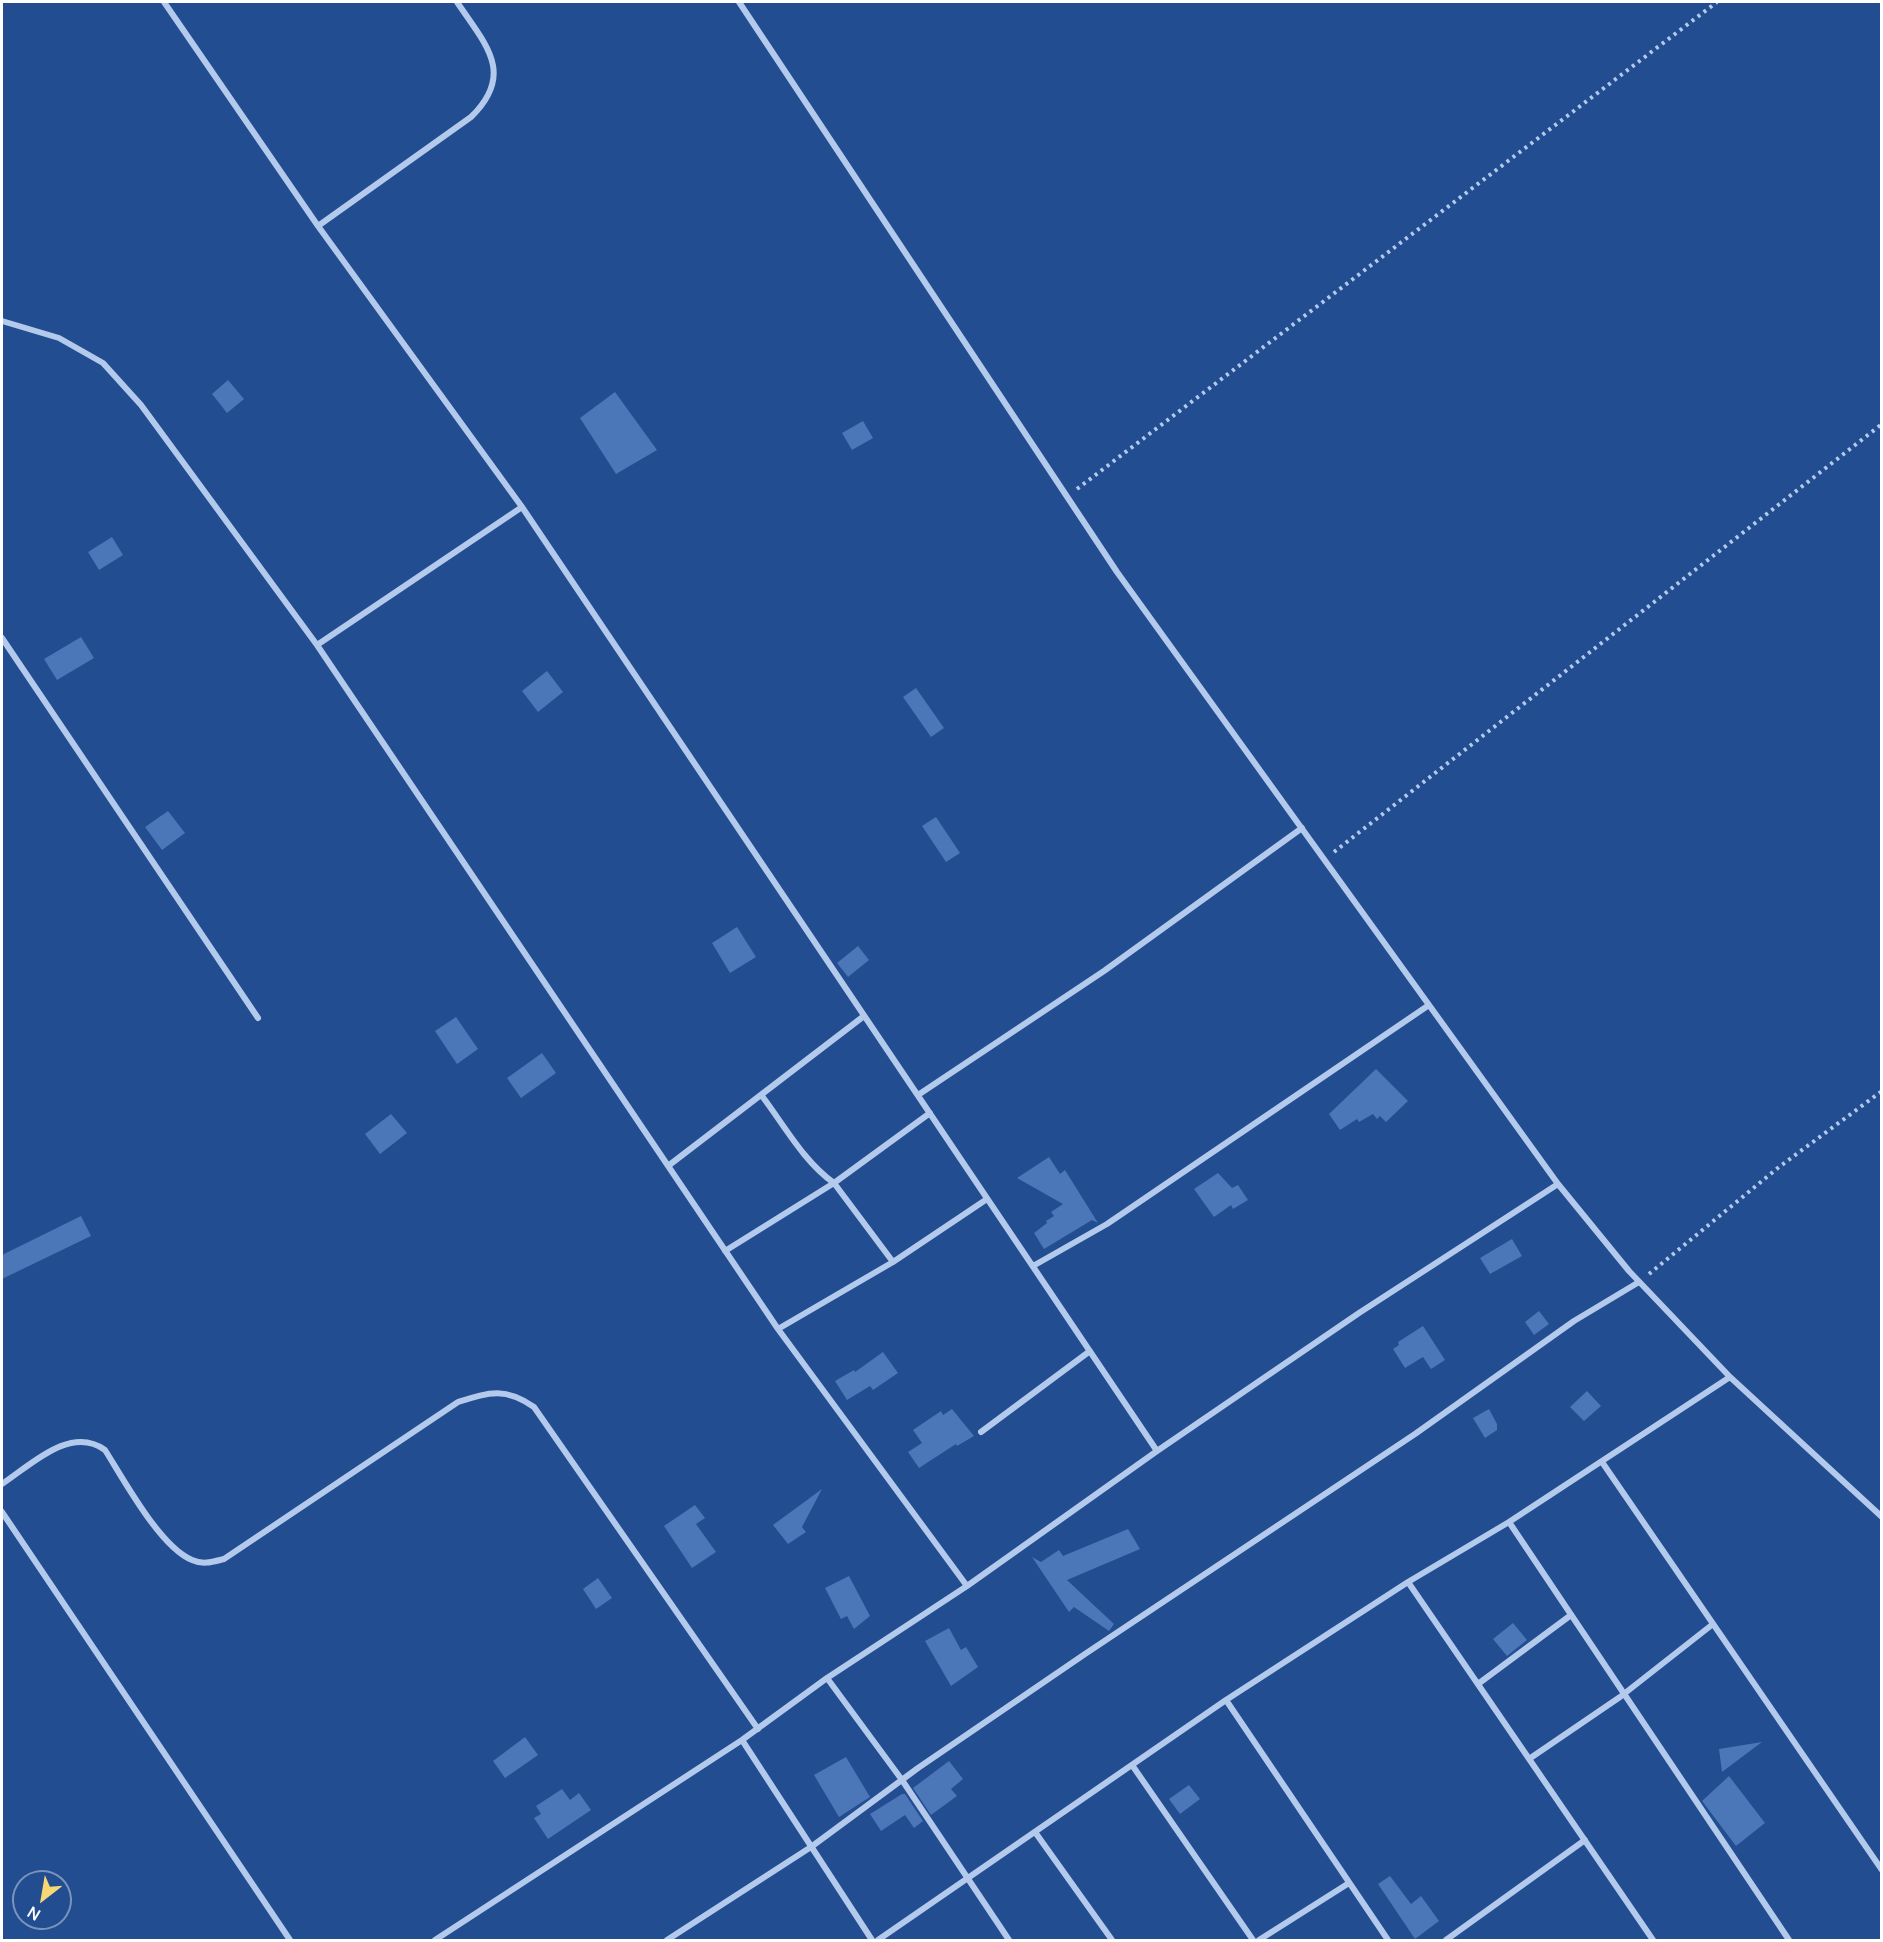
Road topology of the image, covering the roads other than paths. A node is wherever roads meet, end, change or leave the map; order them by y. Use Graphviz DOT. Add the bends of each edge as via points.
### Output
graph roads {
  1 [pos="164,2"];
  2 [pos="457,2"];
  3 [pos="742,3"];
  4 [pos="318,226"];
  5 [pos="2,321"];
  6 [pos="522,507"];
  7 [pos="2,638"];
  8 [pos="317,645"];
  9 [pos="1302,828"];
  10 [pos="1429,1005"];
  11 [pos="864,1016"];
  12 [pos="258,1018"];
  13 [pos="918,1095"];
  14 [pos="762,1096"];
  15 [pos="930,1113"];
  16 [pos="668,1166"];
  17 [pos="834,1183"];
  18 [pos="1558,1184"];
  19 [pos="987,1199"];
  20 [pos="725,1251"];
  21 [pos="893,1262"];
  22 [pos="1033,1266"];
  23 [pos="1639,1282"];
  24 [pos="778,1329"];
  25 [pos="1090,1351"];
  26 [pos="1730,1377"];
  27 [pos="981,1432"];
  28 [pos="1157,1450"];
  29 [pos="1602,1462"];
  30 [pos="2,1484"];
  31 [pos="2,1512"];
  32 [pos="1881,1517"];
  33 [pos="1509,1522"];
  34 [pos="1408,1582"];
  35 [pos="967,1586"];
  36 [pos="1571,1615"];
  37 [pos="1713,1624"];
  38 [pos="827,1678"];
  39 [pos="1478,1684"];
  40 [pos="1624,1694"];
  41 [pos="1226,1700"];
  42 [pos="758,1729"];
  43 [pos="742,1740"];
  44 [pos="1529,1759"];
  45 [pos="1132,1765"];
  46 [pos="902,1780"];
  47 [pos="1035,1832"];
  48 [pos="1585,1840"];
  49 [pos="811,1847"];
  50 [pos="1881,1870"];
  51 [pos="969,1878"];
  52 [pos="1350,1883"];
  53 [pos="290,1941"];
  54 [pos="435,1941"];
  55 [pos="667,1941"];
  56 [pos="872,1941"];
  57 [pos="878,1941"];
  58 [pos="1009,1941"];
  59 [pos="1112,1941"];
  60 [pos="1253,1941"];
  61 [pos="1259,1941"];
  62 [pos="1388,1941"];
  63 [pos="1446,1941"];
  64 [pos="1653,1941"];
  65 [pos="1790,1941"];
  1 -- 4 [label="street"];
  2 -- 4 [label="street" via="491,54 494,80 487,101 471,117"];
  3 -- 9 [label="street" via="1117,572"];
  4 -- 6 [label="street"];
  5 -- 8 [label="street" via="59,338 103,363 141,405"];
  6 -- 8 [label="street"];
  6 -- 11 [label="street"];
  7 -- 12 [label="street"];
  8 -- 16 [label="street"];
  9 -- 10 [label="street"];
  9 -- 13 [label="street" via="1104,971"];
  10 -- 18 [label="street"];
  10 -- 22 [label="street" via="1107,1224"];
  11 -- 13 [label="street"];
  11 -- 14 [label="street"];
  13 -- 15 [label="street"];
  14 -- 16 [label="street"];
  14 -- 17 [label="street" via="822,1175"];
  15 -- 17 [label="street"];
  15 -- 19 [label="street"];
  16 -- 20 [label="street"];
  17 -- 20 [label="street"];
  17 -- 21 [label="street"];
  18 -- 23 [label="street"];
  18 -- 28 [label="street"];
  19 -- 21 [label="street"];
  19 -- 22 [label="street"];
  20 -- 24 [label="street"];
  21 -- 24 [label="street"];
  22 -- 25 [label="street"];
  23 -- 26 [label="street"];
  23 -- 46 [label="street" via="1574,1321 1386,1454"];
  24 -- 35 [label="street"];
  25 -- 27 [label="street"];
  25 -- 28 [label="street"];
  26 -- 29 [label="street"];
  26 -- 32 [label="street"];
  28 -- 35 [label="street"];
  29 -- 33 [label="street"];
  29 -- 37 [label="street"];
  30 -- 42 [label="street" via="62,1445 90,1442 105,1450 166,1542 192,1560 213,1562 299,1510 458,1402 487,1393 509,1394 534,1407"];
  31 -- 53 [label="street"];
  33 -- 34 [label="street"];
  33 -- 36 [label="street"];
  34 -- 39 [label="street"];
  34 -- 41 [label="street"];
  35 -- 38 [label="street"];
  36 -- 39 [label="street"];
  36 -- 40 [label="street"];
  37 -- 40 [label="street"];
  37 -- 50 [label="street"];
  38 -- 42 [label="street"];
  38 -- 46 [label="street"];
  39 -- 44 [label="street"];
  40 -- 44 [label="street"];
  40 -- 65 [label="street"];
  41 -- 45 [label="street"];
  41 -- 52 [label="street"];
  42 -- 43 [label="street"];
  43 -- 49 [label="street"];
  43 -- 54 [label="street"];
  44 -- 48 [label="street"];
  45 -- 47 [label="street"];
  45 -- 60 [label="street"];
  46 -- 49 [label="street"];
  46 -- 51 [label="street"];
  47 -- 51 [label="street"];
  47 -- 59 [label="street"];
  48 -- 63 [label="street"];
  48 -- 64 [label="street"];
  49 -- 55 [label="street"];
  49 -- 56 [label="street"];
  51 -- 57 [label="street"];
  51 -- 58 [label="street"];
  52 -- 61 [label="street"];
  52 -- 62 [label="street"];
}
